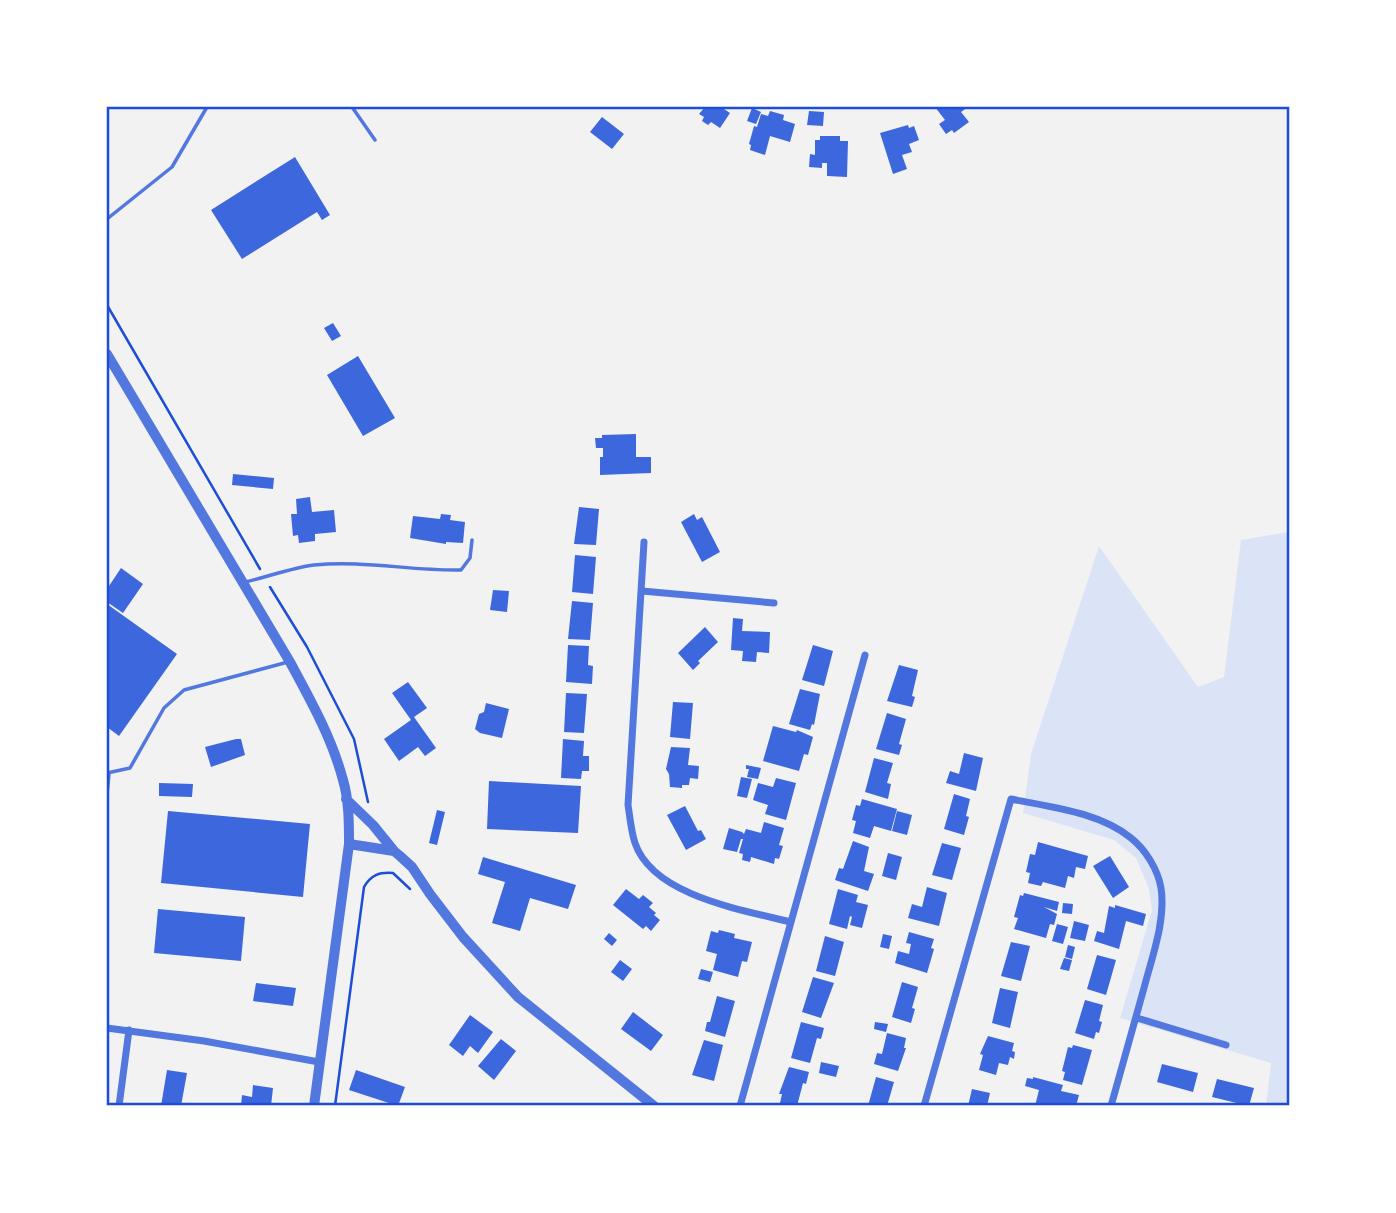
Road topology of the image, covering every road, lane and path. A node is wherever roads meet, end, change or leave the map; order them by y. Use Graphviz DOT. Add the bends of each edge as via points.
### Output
graph roads {
  1 [pos="207,107"];
  2 [pos="352,107"];
  3 [pos="375,140"];
  4 [pos="107,219"];
  5 [pos="107,354"];
  6 [pos="472,540"];
  7 [pos="644,542"];
  8 [pos="243,583"];
  9 [pos="642,591"];
  10 [pos="774,603"];
  11 [pos="865,655"];
  12 [pos="290,662"];
  13 [pos="108,773"];
  14 [pos="107,794"];
  15 [pos="346,799"];
  16 [pos="348,844"];
  17 [pos="394,851"];
  18 [pos="412,891"];
  19 [pos="791,922"];
  20 [pos="1137,1018"];
  21 [pos="107,1028"];
  22 [pos="129,1030"];
  23 [pos="1226,1045"];
  24 [pos="319,1062"];
  25 [pos="119,1106"];
  26 [pos="314,1106"];
  27 [pos="335,1106"];
  28 [pos="654,1106"];
  29 [pos="740,1106"];
  30 [pos="924,1106"];
  31 [pos="1111,1106"];
  1 -- 4 [label="lane" via="172,167"];
  2 -- 3 [label="lane"];
  5 -- 8 [label="street"];
  6 -- 8 [label="lane" via="470,558 461,569 312,565"];
  7 -- 9 [label="street"];
  8 -- 12 [label="street"];
  9 -- 10 [label="street"];
  9 -- 19 [label="street" via="628,805 635,844 658,875 675,886"];
  11 -- 19 [label="street"];
  12 -- 13 [label="lane" via="184,690 164,708 130,768"];
  12 -- 15 [label="street" via="331,745"];
  13 -- 14 [label="lane"];
  15 -- 16 [label="street"];
  15 -- 17 [label="street"];
  16 -- 17 [label="street"];
  16 -- 24 [label="street"];
  17 -- 28 [label="street" via="518,996"];
  18 -- 27 [label="path" via="393,873 379,873 364,887"];
  19 -- 29 [label="street"];
  20 -- 23 [label="street"];
  20 -- 30 [label="street" via="1159,924 1161,887 1155,869 1132,839 1116,828 1011,799"];
  20 -- 31 [label="street"];
  21 -- 22 [label="street"];
  22 -- 24 [label="street"];
  22 -- 25 [label="street"];
  24 -- 26 [label="street"];
}
